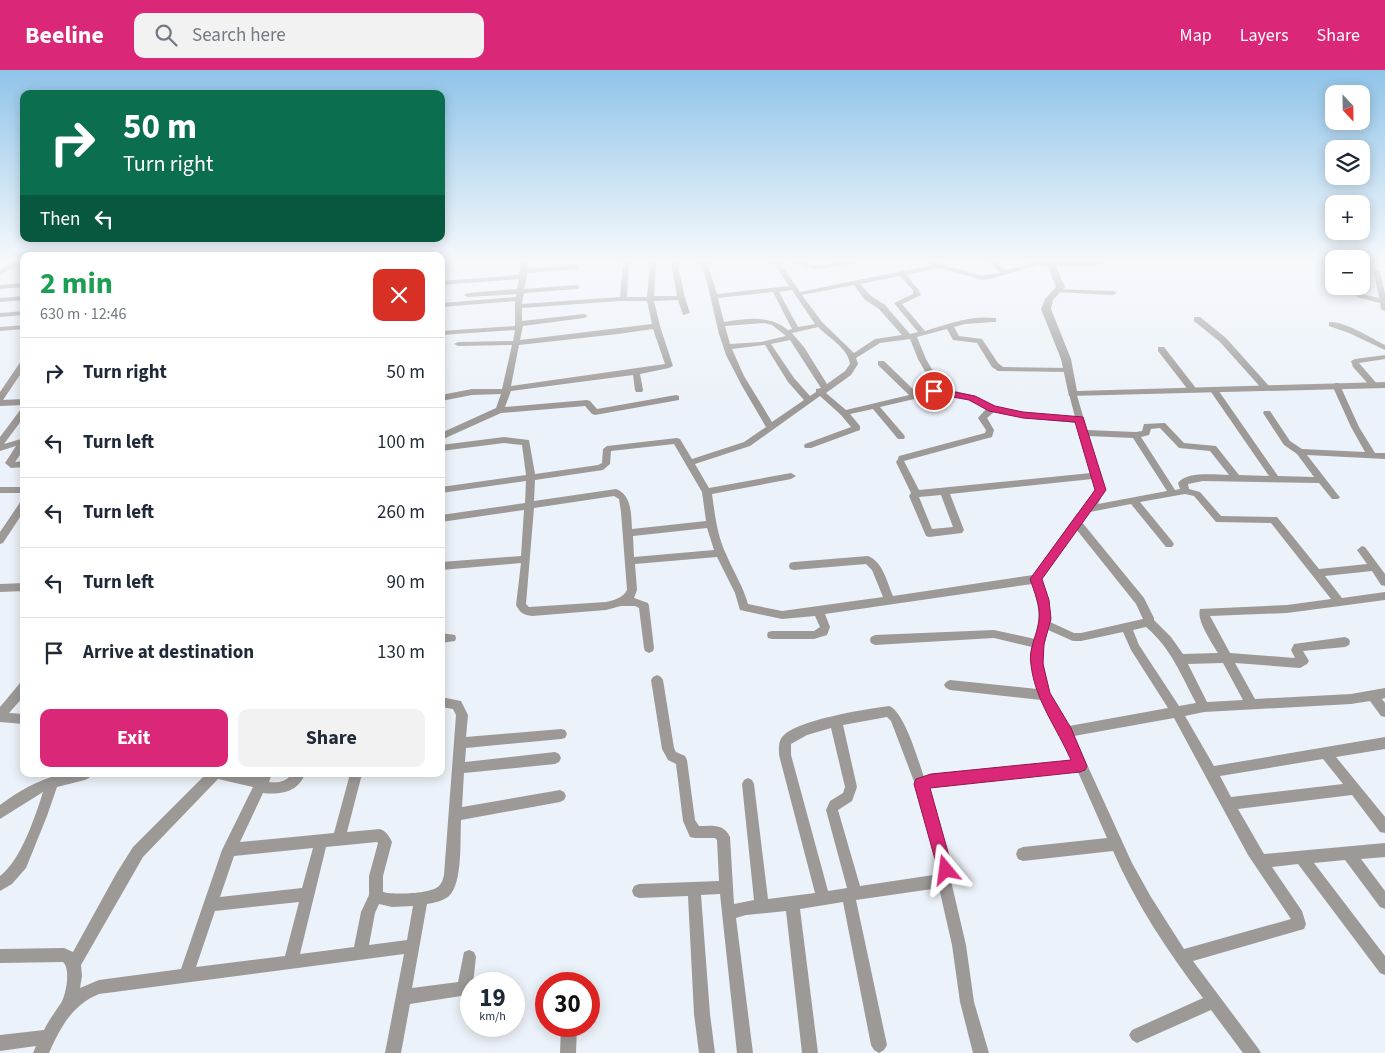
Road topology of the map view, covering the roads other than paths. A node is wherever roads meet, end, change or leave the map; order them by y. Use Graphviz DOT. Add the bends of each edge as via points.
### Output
graph roads {
  1 [pos="520,308"];
  2 [pos="652,308"];
  3 [pos="684,308"];
  4 [pos="718,308"];
  5 [pos="782,308"];
  6 [pos="807,308"];
  7 [pos="883,308"];
  8 [pos="903,308"];
  9 [pos="1046,308"];
  10 [pos="20,313"];
  11 [pos="686,313"];
  12 [pos="0,315"];
  13 [pos="584,316"];
  14 [pos="1196,319"];
  15 [pos="993,320"];
  16 [pos="721,324"];
  17 [pos="1332,324"];
  18 [pos="819,325"];
  19 [pos="949,325"];
  20 [pos="519,326"];
  21 [pos="656,326"];
  22 [pos="20,327"];
  23 [pos="0,329"];
  24 [pos="445,333"];
  25 [pos="792,333"];
  26 [pos="923,333"];
  27 [pos="910,336"];
  28 [pos="516,343"];
  29 [pos="766,343"];
  30 [pos="458,344"];
  31 [pos="727,347"];
  32 [pos="1385,348"];
  33 [pos="1161,349"];
  34 [pos="852,357"];
  35 [pos="1385,357"];
  36 [pos="881,363"];
  37 [pos="20,369"];
  38 [pos="1068,370"];
  39 [pos="636,372"];
  40 [pos="1374,385"];
  41 [pos="1385,385"];
  42 [pos="1336,386"];
  43 [pos="1213,388"];
  44 [pos="1266,388"];
  45 [pos="1192,389"];
  46 [pos="507,390"];
  47 [pos="640,390"];
  48 [pos="822,390"];
  49 [pos="940,390"];
  50 [pos="1073,394"];
  51 [pos="914,395"];
  52 [pos="445,397"];
  53 [pos="0,398"];
  54 [pos="676,398"];
  55 [pos="808,399"];
  56 [pos="20,402"];
  57 [pos="0,404"];
  58 [pos="874,405"];
  59 [pos="992,409"];
  60 [pos="499,410"];
  61 [pos="844,413"];
  62 [pos="1267,413"];
  63 [pos="20,416"];
  64 [pos="1079,420"];
  65 [pos="770,426"];
  66 [pos="1083,433"];
  67 [pos="1155,434"];
  68 [pos="445,435"];
  69 [pos="1140,435"];
  70 [pos="901,437"];
  71 [pos="0,443"];
  72 [pos="20,443"];
  73 [pos="808,446"];
  74 [pos="445,447"];
  75 [pos="0,448"];
  76 [pos="20,448"];
  77 [pos="1300,452"];
  78 [pos="1371,454"];
  79 [pos="1385,456"];
  80 [pos="20,464"];
  81 [pos="691,465"];
  82 [pos="1097,475"];
  83 [pos="791,476"];
  84 [pos="1235,477"];
  85 [pos="531,478"];
  86 [pos="1275,478"];
  87 [pos="1322,480"];
  88 [pos="445,489"];
  89 [pos="0,490"];
  90 [pos="20,490"];
  91 [pos="944,491"];
  92 [pos="1185,491"];
  93 [pos="707,492"];
  94 [pos="1172,492"];
  95 [pos="916,494"];
  96 [pos="1335,497"];
  97 [pos="1134,500"];
  98 [pos="528,507"];
  99 [pos="20,509"];
  100 [pos="1086,509"];
  101 [pos="445,518"];
  102 [pos="1076,522"];
  103 [pos="711,524"];
  104 [pos="628,533"];
  105 [pos="0,540"];
  106 [pos="1169,544"];
  107 [pos="1362,550"];
  108 [pos="720,553"];
  109 [pos="526,560"];
  110 [pos="630,561"];
  111 [pos="445,566"];
  112 [pos="794,566"];
  113 [pos="1374,567"];
  114 [pos="1317,573"];
  115 [pos="1036,579"];
  116 [pos="1385,582"];
  117 [pos="20,587"];
  118 [pos="0,588"];
  119 [pos="1385,596"];
  120 [pos="889,600"];
  121 [pos="622,602"];
  122 [pos="1340,603"];
  123 [pos="818,611"];
  124 [pos="1148,622"];
  125 [pos="1044,624"];
  126 [pos="1126,626"];
  127 [pos="772,635"];
  128 [pos="875,640"];
  129 [pos="1345,642"];
  130 [pos="1038,644"];
  131 [pos="649,648"];
  132 [pos="1227,658"];
  133 [pos="1181,659"];
  134 [pos="657,680"];
  135 [pos="950,685"];
  136 [pos="20,692"];
  137 [pos="1385,693"];
  138 [pos="1044,695"];
  139 [pos="1372,695"];
  140 [pos="445,703"];
  141 [pos="1252,705"];
  142 [pos="1204,706"];
  143 [pos="1176,711"];
  144 [pos="1385,712"];
  145 [pos="0,716"];
  146 [pos="20,718"];
  147 [pos="836,722"];
  148 [pos="1066,732"];
  149 [pos="562,734"];
  150 [pos="460,743"];
  151 [pos="1385,743"];
  152 [pos="1326,753"];
  153 [pos="555,758"];
  154 [pos="1080,766"];
  155 [pos="458,768"];
  156 [pos="1210,772"];
  157 [pos="69,777"];
  158 [pos="211,777"];
  159 [pos="239,777"];
  160 [pos="298,777"];
  161 [pos="355,777"];
  162 [pos="52,781"];
  163 [pos="262,781"];
  164 [pos="748,784"];
  165 [pos="921,784"];
  166 [pos="1354,789"];
  167 [pos="560,796"];
  168 [pos="1227,804"];
  169 [pos="0,813"];
  170 [pos="457,814"];
  171 [pos="1385,827"];
  172 [pos="339,839"];
  173 [pos="321,841"];
  174 [pos="1116,844"];
  175 [pos="229,850"];
  176 [pos="1385,850"];
  177 [pos="1348,853"];
  178 [pos="1023,854"];
  179 [pos="1302,858"];
  180 [pos="1260,861"];
  181 [pos="944,880"];
  182 [pos="0,884"];
  183 [pos="726,887"];
  184 [pos="694,888"];
  185 [pos="639,891"];
  186 [pos="308,894"];
  187 [pos="851,894"];
  188 [pos="376,896"];
  189 [pos="421,898"];
  190 [pos="823,898"];
  191 [pos="1385,902"];
  192 [pos="792,904"];
  193 [pos="209,905"];
  194 [pos="762,906"];
  195 [pos="728,912"];
  196 [pos="412,946"];
  197 [pos="360,953"];
  198 [pos="0,956"];
  199 [pos="469,957"];
  200 [pos="1181,957"];
  201 [pos="74,963"];
  202 [pos="290,963"];
  203 [pos="1385,968"];
  204 [pos="186,976"];
  205 [pos="404,997"];
  206 [pos="1214,1001"];
  207 [pos="69,1003"];
  208 [pos="1138,1035"];
  209 [pos="48,1037"];
  210 [pos="569,1037"];
  211 [pos="0,1043"];
  212 [pos="880,1045"];
  213 [pos="41,1053"];
  214 [pos="393,1053"];
  215 [pos="568,1053"];
  216 [pos="707,1053"];
  217 [pos="745,1053"];
  218 [pos="810,1053"];
  219 [pos="982,1053"];
  220 [pos="1253,1053"];
  1 -- 20 [label="street"];
  2 -- 21 [label="street"];
  3 -- 11 [label="street"];
  4 -- 16 [label="street"];
  5 -- 25 [label="street"];
  6 -- 18 [label="street"];
  7 -- 27 [label="street"];
  8 -- 26 [label="street"];
  9 -- 38 [label="street"];
  10 -- 12 [label="street"];
  13 -- 20 [label="street"];
  14 -- 44 [label="street" via="1223,340"];
  15 -- 19 [label="street"];
  16 -- 25 [label="street" via="766,321"];
  16 -- 31 [label="street"];
  17 -- 32 [label="street"];
  18 -- 25 [label="street"];
  18 -- 34 [label="street" via="832,333"];
  19 -- 26 [label="street"];
  19 -- 38 [label="street" via="956,338 979,341 1000,369"];
  20 -- 24 [label="street"];
  20 -- 28 [label="street"];
  21 -- 28 [label="street"];
  21 -- 39 [label="street" via="669,366"];
  22 -- 23 [label="street"];
  25 -- 29 [label="street"];
  25 -- 48 [label="street"];
  26 -- 27 [label="street"];
  27 -- 34 [label="street" via="878,341"];
  27 -- 49 [label="street"];
  28 -- 30 [label="street"];
  28 -- 46 [label="street"];
  29 -- 31 [label="street"];
  29 -- 55 [label="street"];
  31 -- 65 [label="street"];
  33 -- 45 [label="street"];
  34 -- 48 [label="street" via="855,362 848,373"];
  35 -- 40 [label="street" via="1356,360 1356,365"];
  36 -- 51 [label="street"];
  37 -- 53 [label="street"];
  38 -- 50 [label="street"];
  39 -- 46 [label="street"];
  39 -- 47 [label="street"];
  40 -- 41 [label="street"];
  40 -- 42 [label="street"];
  42 -- 44 [label="street"];
  42 -- 78 [label="street"];
  43 -- 44 [label="street"];
  43 -- 45 [label="street"];
  43 -- 86 [label="street"];
  45 -- 50 [label="street"];
  46 -- 52 [label="street"];
  46 -- 60 [label="street"];
  48 -- 55 [label="street"];
  48 -- 61 [label="street"];
  49 -- 51 [label="street"];
  49 -- 59 [label="street" via="972,398"];
  50 -- 64 [label="street"];
  51 -- 58 [label="street"];
  54 -- 60 [label="street" via="595,412 587,403"];
  55 -- 65 [label="street"];
  56 -- 57 [label="street"];
  58 -- 61 [label="street"];
  58 -- 70 [label="street"];
  59 -- 64 [label="street" via="1032,417"];
  59 -- 95 [label="street" via="982,418 990,430 989,435 901,460"];
  60 -- 68 [label="street"];
  61 -- 73 [label="street" via="856,426 855,430"];
  62 -- 77 [label="street" via="1287,443"];
  63 -- 71 [label="street"];
  64 -- 66 [label="street"];
  65 -- 81 [label="street" via="754,440 694,460"];
  66 -- 69 [label="street"];
  66 -- 82 [label="street"];
  67 -- 69 [label="street"];
  69 -- 84 [label="street" via="1146,433 1147,426 1162,425 1182,446 1213,448"];
  69 -- 94 [label="street"];
  72 -- 75 [label="street"];
  74 -- 85 [label="street" via="504,440 522,441 528,446"];
  76 -- 80 [label="street" via="9,463"];
  77 -- 78 [label="street"];
  77 -- 87 [label="street"];
  78 -- 79 [label="street"];
  81 -- 85 [label="street" via="680,444 674,440 612,447 607,449 606,464 600,468"];
  81 -- 93 [label="street"];
  82 -- 91 [label="street"];
  82 -- 100 [label="street" via="1100,490 1096,500"];
  83 -- 93 [label="street"];
  84 -- 86 [label="street"];
  84 -- 92 [label="street" via="1190,479 1183,483"];
  85 -- 88 [label="street"];
  85 -- 98 [label="street"];
  86 -- 87 [label="street"];
  87 -- 96 [label="street"];
  89 -- 90 [label="street"];
  91 -- 95 [label="street"];
  91 -- 95 [label="street" via="960,530 929,533 914,496"];
  92 -- 94 [label="street"];
  92 -- 114 [label="street" via="1197,494 1219,520 1274,519"];
  93 -- 103 [label="street"];
  94 -- 97 [label="street"];
  97 -- 100 [label="street"];
  97 -- 106 [label="street"];
  98 -- 101 [label="street"];
  98 -- 104 [label="street" via="616,492 623,498"];
  98 -- 109 [label="street"];
  99 -- 105 [label="street"];
  100 -- 102 [label="street"];
  102 -- 115 [label="street"];
  102 -- 124 [label="street" via="1140,601 1147,612"];
  103 -- 104 [label="street"];
  103 -- 108 [label="street"];
  104 -- 110 [label="street"];
  107 -- 113 [label="street"];
  108 -- 110 [label="street"];
  108 -- 123 [label="street" via="744,607 782,615"];
  109 -- 111 [label="street"];
  109 -- 121 [label="street" via="521,598 521,605 526,610"];
  110 -- 121 [label="street" via="632,590"];
  112 -- 120 [label="street" via="868,560 876,568"];
  113 -- 114 [label="street"];
  113 -- 116 [label="street"];
  114 -- 122 [label="street"];
  115 -- 120 [label="street"];
  115 -- 125 [label="street" via="1045,610"];
  117 -- 118 [label="street"];
  119 -- 122 [label="street"];
  120 -- 123 [label="street"];
  121 -- 131 [label="street" via="636,602 644,606"];
  122 -- 132 [label="street" via="1204,612"];
  123 -- 127 [label="street" via="825,627 823,632"];
  124 -- 126 [label="street"];
  124 -- 133 [label="street" via="1166,636"];
  125 -- 126 [label="street" via="1073,637"];
  125 -- 130 [label="street"];
  126 -- 143 [label="street" via="1135,648"];
  128 -- 130 [label="street" via="994,634"];
  129 -- 132 [label="street" via="1298,647 1296,650 1302,662"];
  130 -- 138 [label="street" via="1037,664"];
  132 -- 133 [label="street"];
  132 -- 141 [label="street"];
  133 -- 142 [label="street"];
  134 -- 183 [label="street" via="668,749 680,760 683,768 688,821 696,832 717,832 723,838"];
  135 -- 138 [label="street"];
  136 -- 145 [label="street"];
  137 -- 139 [label="street"];
  138 -- 148 [label="street"];
  139 -- 141 [label="street"];
  139 -- 144 [label="street"];
  140 -- 150 [label="street" via="461,710"];
  141 -- 142 [label="street"];
  142 -- 143 [label="street"];
  143 -- 148 [label="street"];
  143 -- 156 [label="street"];
  145 -- 146 [label="street"];
  147 -- 165 [label="street" via="884,711 893,713"];
  147 -- 187 [label="street" via="851,787 848,797 832,810"];
  147 -- 190 [label="street" via="797,734 787,739 784,745"];
  148 -- 154 [label="street"];
  149 -- 150 [label="street"];
  150 -- 155 [label="street"];
  151 -- 152 [label="street"];
  152 -- 156 [label="street"];
  152 -- 166 [label="street"];
  153 -- 155 [label="street"];
  154 -- 165 [label="street" via="931,780"];
  154 -- 174 [label="street"];
  155 -- 170 [label="street"];
  156 -- 168 [label="street"];
  157 -- 162 [label="street"];
  158 -- 201 [label="street" via="138,852"];
  159 -- 163 [label="street"];
  160 -- 163 [label="street" via="287,788 272,789"];
  161 -- 172 [label="street"];
  162 -- 169 [label="street" via="26,793"];
  162 -- 182 [label="street" via="46,808 26,857 19,868"];
  163 -- 175 [label="street"];
  164 -- 194 [label="street"];
  165 -- 181 [label="street" via="946,870"];
  166 -- 168 [label="street"];
  166 -- 171 [label="street"];
  167 -- 170 [label="street"];
  168 -- 180 [label="street"];
  170 -- 189 [label="street" via="449,887 442,894"];
  172 -- 173 [label="street"];
  172 -- 188 [label="street" via="376,834 384,838 375,884"];
  173 -- 175 [label="street"];
  173 -- 186 [label="street"];
  174 -- 178 [label="street"];
  174 -- 200 [label="street" via="1146,902"];
  175 -- 193 [label="street"];
  176 -- 177 [label="street"];
  177 -- 179 [label="street"];
  177 -- 191 [label="street"];
  179 -- 180 [label="street"];
  179 -- 203 [label="street"];
  180 -- 200 [label="street" via="1297,916 1299,924"];
  181 -- 187 [label="street"];
  181 -- 219 [label="street" via="959,945 967,1002"];
  183 -- 184 [label="street"];
  183 -- 195 [label="street"];
  184 -- 185 [label="street"];
  184 -- 216 [label="street"];
  186 -- 193 [label="street"];
  186 -- 202 [label="street"];
  187 -- 190 [label="street"];
  187 -- 212 [label="street"];
  188 -- 189 [label="street" via="390,901"];
  188 -- 197 [label="street" via="368,912"];
  189 -- 196 [label="street"];
  190 -- 192 [label="street"];
  192 -- 194 [label="street"];
  192 -- 218 [label="street"];
  193 -- 204 [label="street"];
  194 -- 195 [label="street"];
  195 -- 217 [label="street"];
  196 -- 197 [label="street"];
  196 -- 205 [label="street"];
  197 -- 202 [label="street"];
  198 -- 201 [label="street" via="64,954 70,956"];
  199 -- 205 [label="street" via="466,984 461,989"];
  200 -- 206 [label="street"];
  201 -- 207 [label="street"];
  202 -- 204 [label="street"];
  204 -- 207 [label="street" via="99,987 83,992"];
  205 -- 214 [label="street"];
  206 -- 208 [label="street"];
  206 -- 220 [label="street"];
  207 -- 209 [label="street"];
  209 -- 211 [label="street"];
  209 -- 213 [label="street"];
  210 -- 215 [label="street"];
}
